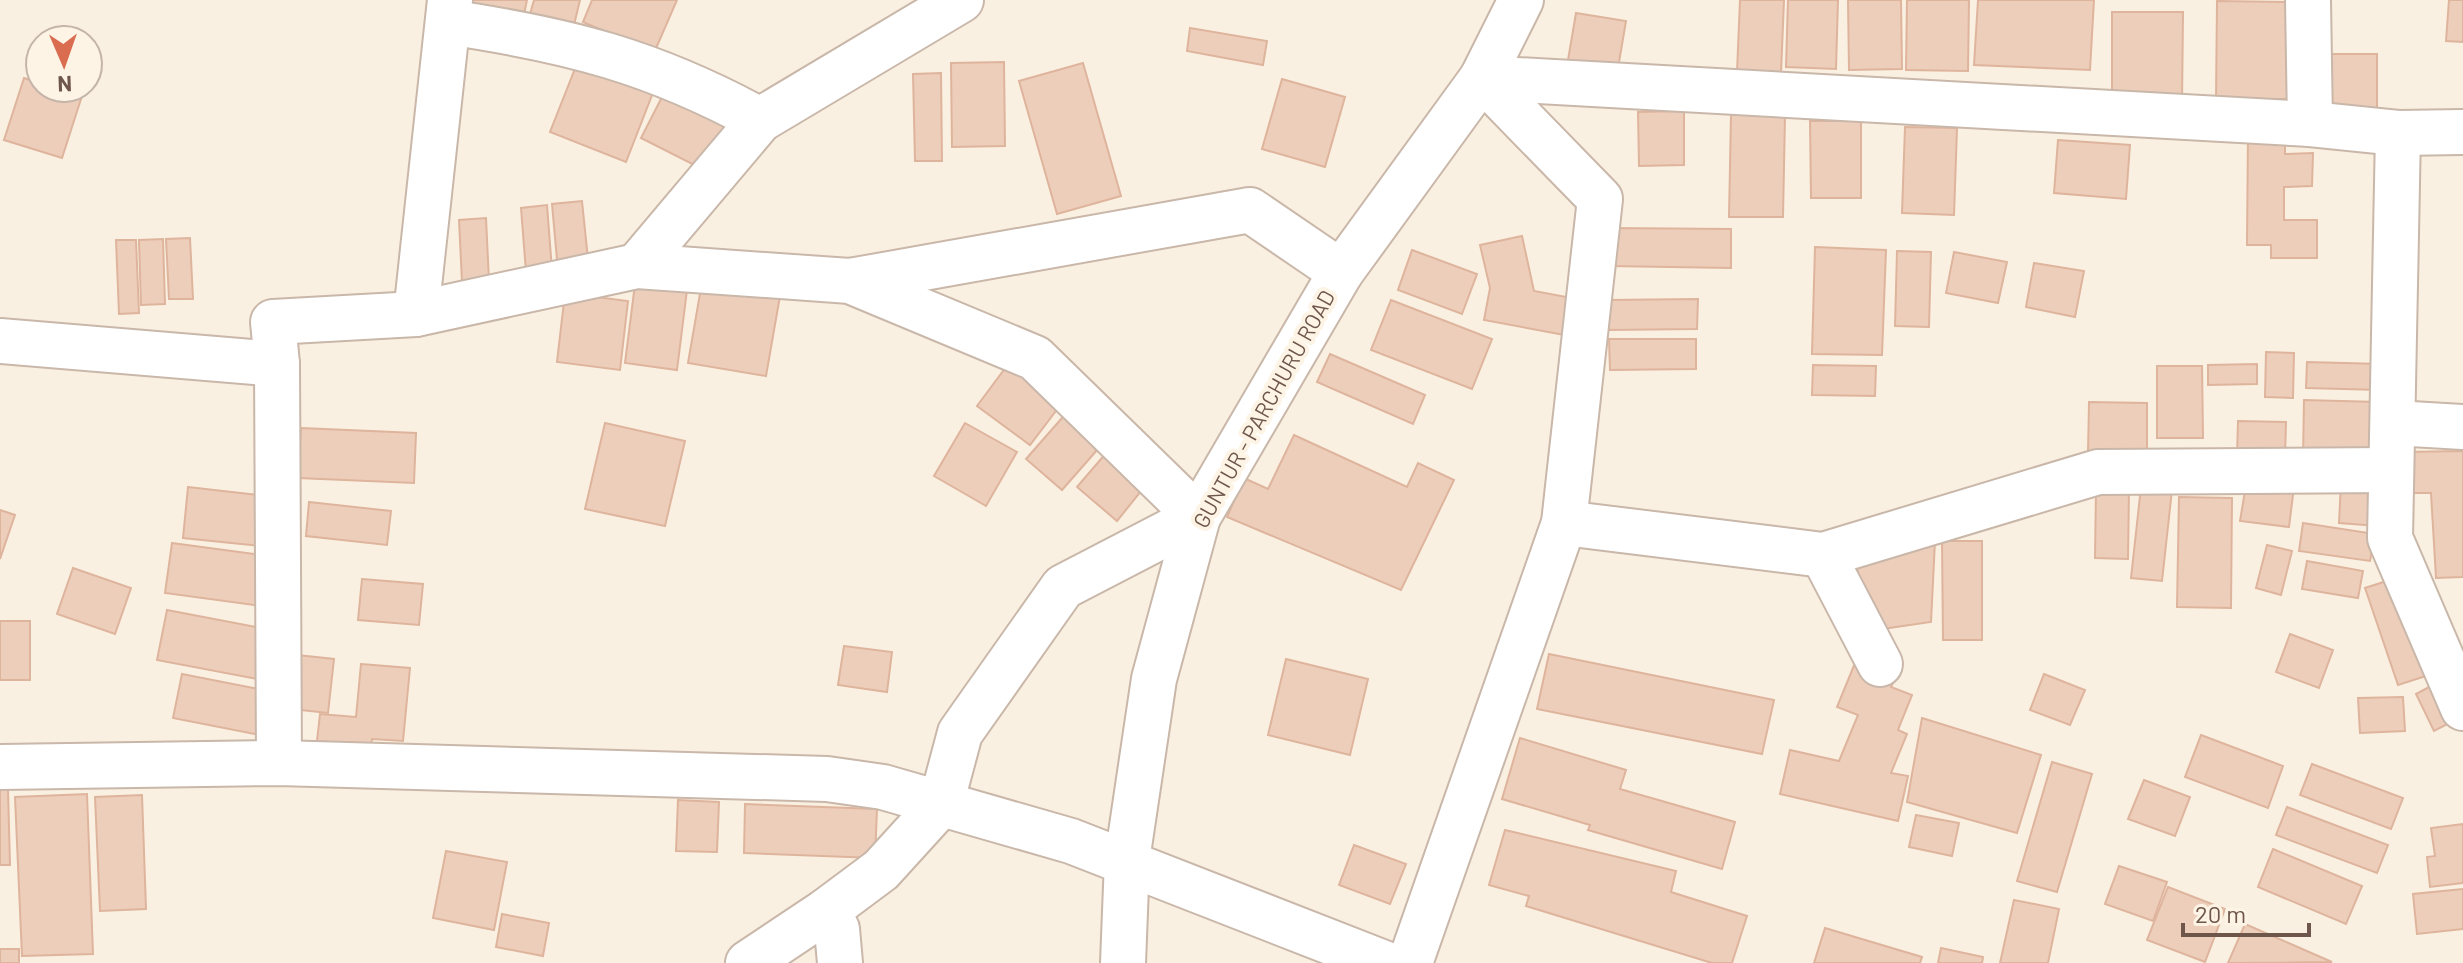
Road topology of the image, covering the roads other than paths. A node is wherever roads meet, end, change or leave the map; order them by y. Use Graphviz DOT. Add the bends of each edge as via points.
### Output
graph roads {
  1 [pos="961,0"];
  2 [pos="1521,0"];
  3 [pos="2308,0"];
  4 [pos="449,11"];
  5 [pos="1482,78"];
  6 [pos="760,120"];
  7 [pos="2310,124"];
  8 [pos="2463,132"];
  9 [pos="2398,133"];
  10 [pos="637,266"];
  11 [pos="1341,272"];
  12 [pos="850,281"];
  13 [pos="416,314"];
  14 [pos="0,341"];
  15 [pos="277,364"];
  16 [pos="2394,423"];
  17 [pos="2463,427"];
  18 [pos="2391,470"];
  19 [pos="1198,517"];
  20 [pos="1564,523"];
  21 [pos="1823,555"];
  22 [pos="1880,664"];
  23 [pos="2463,708"];
  24 [pos="279,763"];
  25 [pos="0,767"];
  26 [pos="941,804"];
  27 [pos="1127,860"];
  28 [pos="826,911"];
  29 [pos="1382,961"];
  30 [pos="748,963"];
  31 [pos="840,963"];
  32 [pos="1123,963"];
  1 -- 6 [label="street"];
  2 -- 5 [label="street, GUNTUR - PARCHURU ROAD"];
  3 -- 7 [label="street"];
  4 -- 6 [label="street" via="595,49 670,76"];
  4 -- 13 [label="street"];
  5 -- 7 [label="street"];
  5 -- 11 [label="street, GUNTUR - PARCHURU ROAD"];
  5 -- 20 [label="street" via="1600,199"];
  6 -- 10 [label="street"];
  7 -- 9 [label="street"];
  8 -- 9 [label="street"];
  9 -- 16 [label="street"];
  10 -- 12 [label="street"];
  10 -- 13 [label="street"];
  11 -- 12 [label="street" via="1250,210"];
  11 -- 19 [label="street, GUNTUR - PARCHURU ROAD"];
  12 -- 19 [label="street" via="1035,358"];
  13 -- 15 [label="street" via="273,322"];
  14 -- 15 [label="street"];
  15 -- 24 [label="street"];
  16 -- 17 [label="street"];
  16 -- 18 [label="street"];
  18 -- 21 [label="street" via="2098,472"];
  18 -- 23 [label="street" via="2390,538"];
  19 -- 26 [label="street" via="1063,587 960,733"];
  19 -- 27 [label="street, GUNTUR - PARCHURU ROAD" via="1154,679"];
  20 -- 21 [label="street"];
  20 -- 29 [label="street"];
  21 -- 22 [label="street"];
  24 -- 25 [label="street"];
  24 -- 26 [label="street" via="827,779 883,787"];
  26 -- 27 [label="street"];
  26 -- 28 [label="street" via="881,870"];
  27 -- 29 [label="street"];
  27 -- 32 [label="street, GUNTUR - PARCHURU ROAD"];
  28 -- 30 [label="street"];
  28 -- 31 [label="street" via="837,929"];
}
